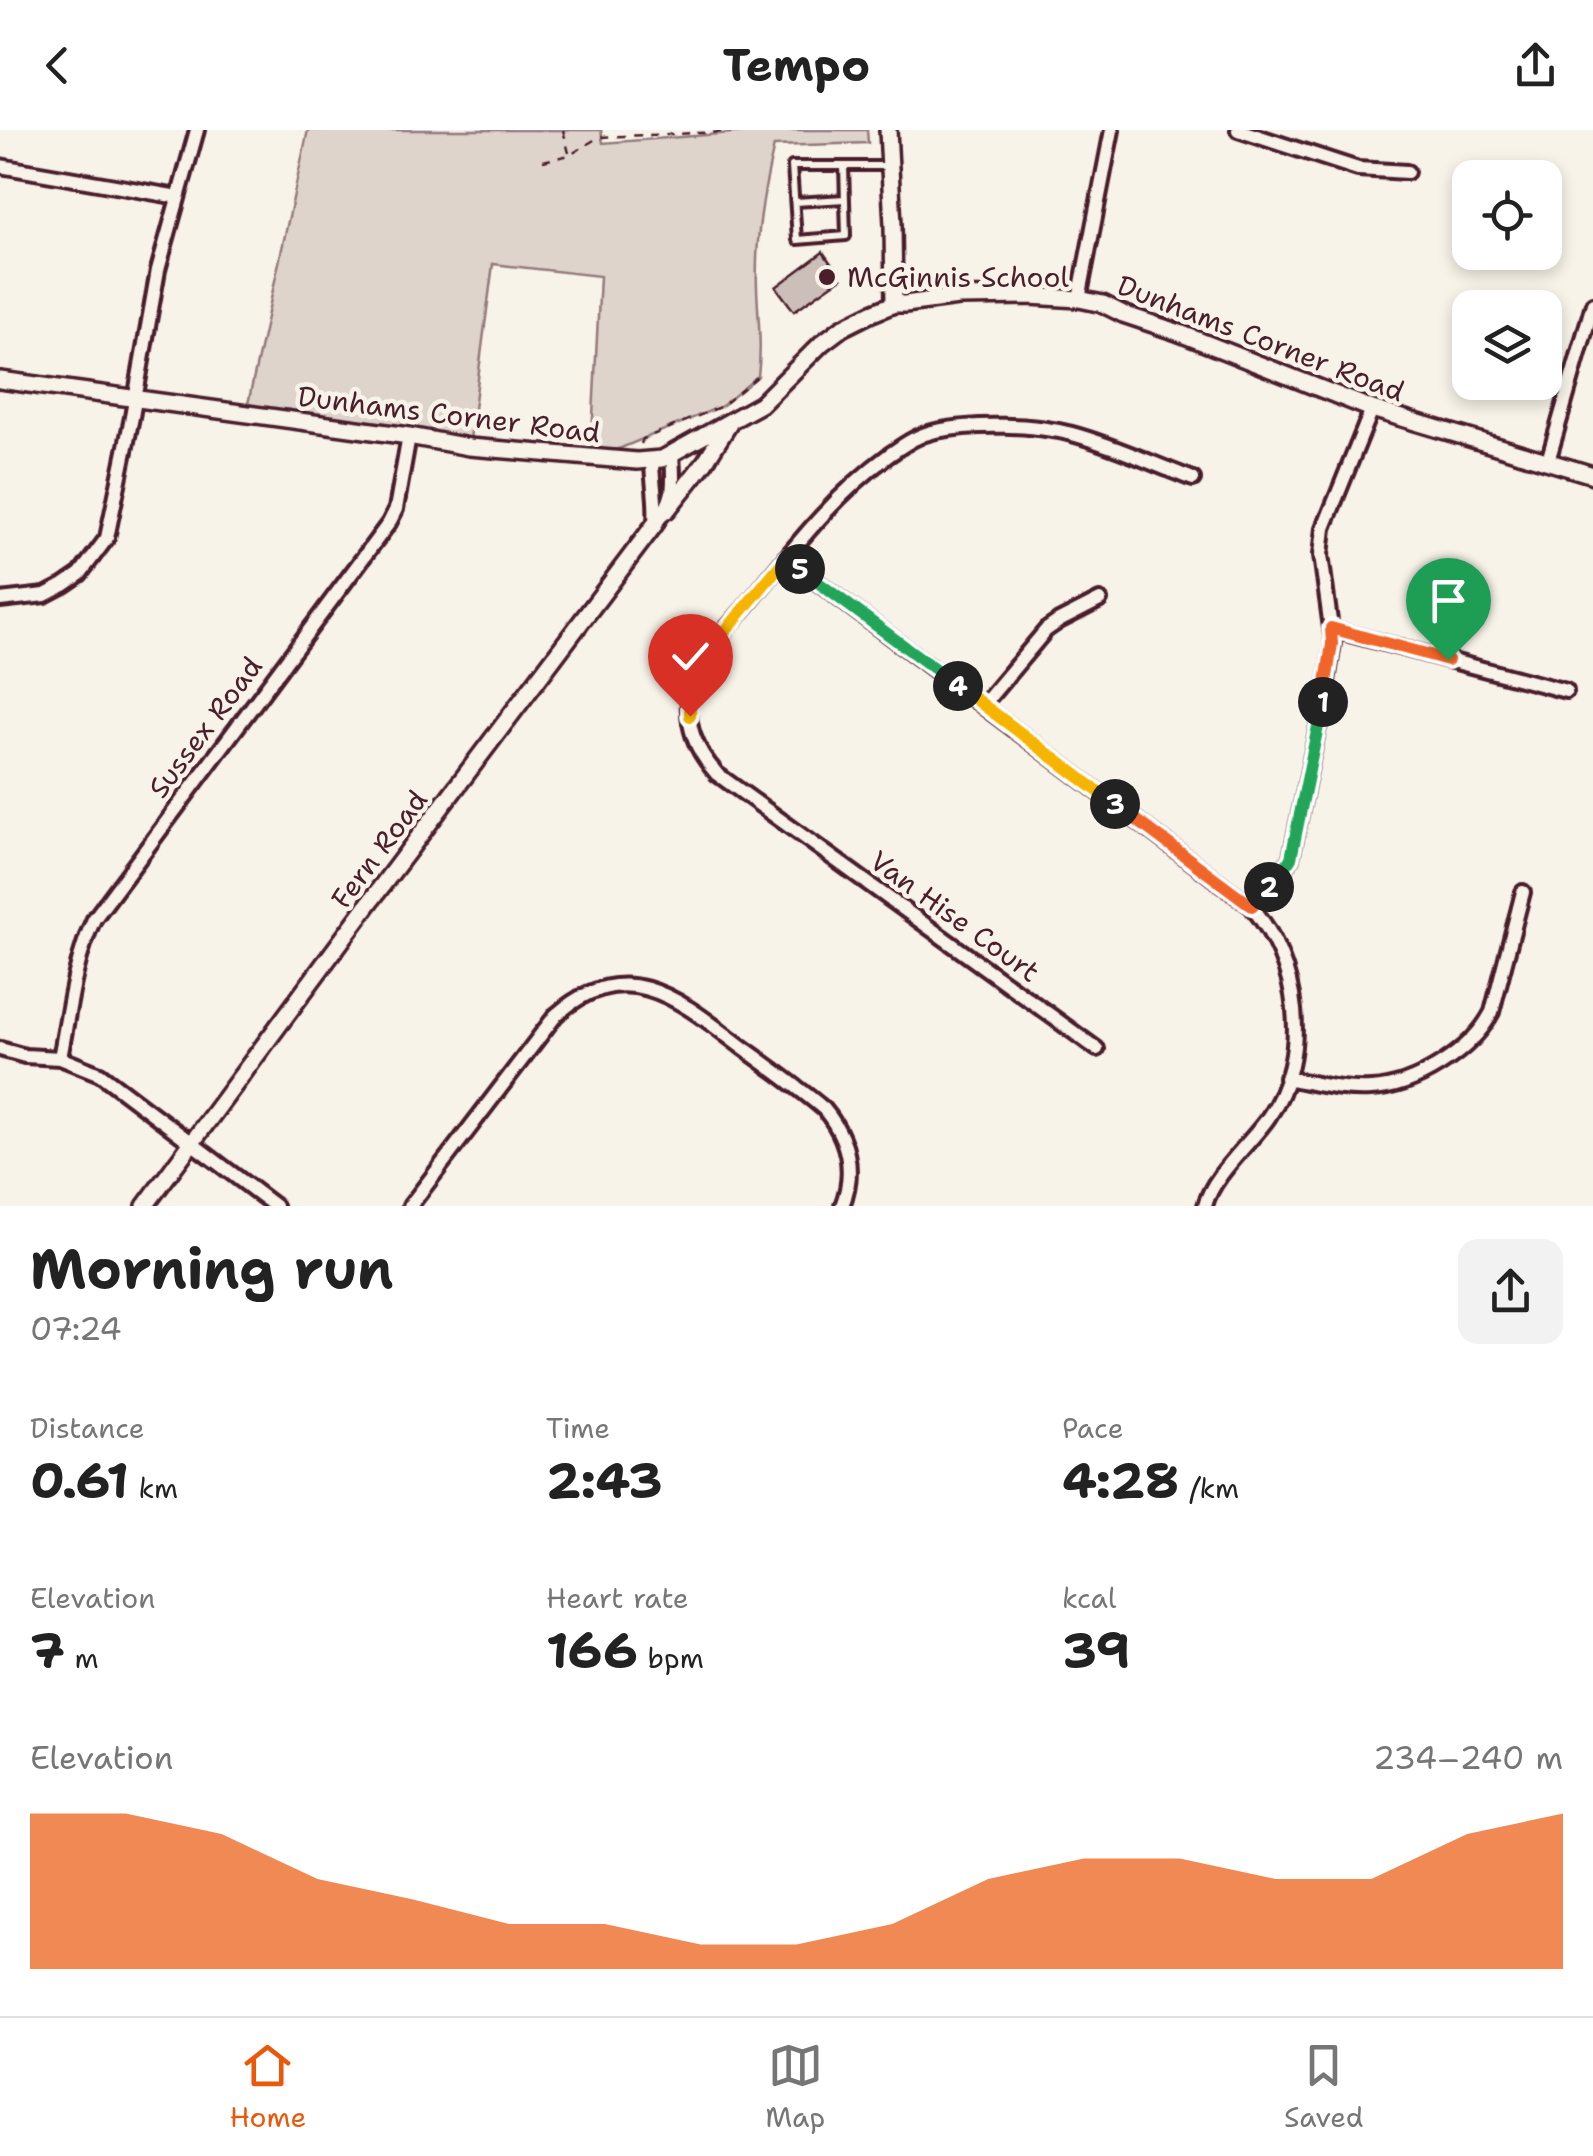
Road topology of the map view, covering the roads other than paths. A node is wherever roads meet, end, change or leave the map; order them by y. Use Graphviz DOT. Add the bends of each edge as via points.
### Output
graph roads {
  1 [pos="198,130"];
  2 [pos="888,130"];
  3 [pos="1112,130"];
  4 [pos="1238,130"];
  5 [pos="0,166"];
  6 [pos="844,166"];
  7 [pos="889,166"];
  8 [pos="1407,172"];
  9 [pos="178,197"];
  10 [pos="845,199"];
  11 [pos="795,202"];
  12 [pos="1079,299"];
  13 [pos="894,304"];
  14 [pos="1593,304"];
  15 [pos="0,380"];
  16 [pos="135,399"];
  17 [pos="1372,409"];
  18 [pos="729,424"];
  19 [pos="409,436"];
  20 [pos="672,454"];
  21 [pos="652,460"];
  22 [pos="1548,461"];
  23 [pos="1593,474"];
  24 [pos="1192,479"];
  25 [pos="667,510"];
  26 [pos="655,524"];
  27 [pos="786,558"];
  28 [pos="0,600"];
  29 [pos="1100,600"];
  30 [pos="1331,628"];
  31 [pos="1566,690"];
  32 [pos="982,705"];
  33 [pos="1523,892"];
  34 [pos="1252,906"];
  35 [pos="0,1049"];
  36 [pos="1097,1049"];
  37 [pos="60,1058"];
  38 [pos="1286,1078"];
  39 [pos="192,1142"];
  40 [pos="145,1206"];
  41 [pos="275,1206"];
  42 [pos="410,1206"];
  43 [pos="842,1206"];
  44 [pos="1205,1206"];
  1 -- 9 [label="street"];
  2 -- 7 [label="street"];
  3 -- 12 [label="street"];
  4 -- 8 [label="street" via="1358,169"];
  5 -- 9 [label="street"];
  6 -- 7 [label="lane"];
  6 -- 10 [label="lane"];
  6 -- 11 [label="lane" via="792,166"];
  7 -- 13 [label="street"];
  9 -- 16 [label="street"];
  10 -- 11 [label="lane"];
  10 -- 11 [label="lane" via="846,236 797,240"];
  12 -- 13 [label="street, Dunhams Corner Road" via="958,297"];
  12 -- 17 [label="street, Dunhams Corner Road"];
  13 -- 18 [label="street, Dunhams Corner Road" via="842,328 761,404"];
  14 -- 22 [label="street"];
  15 -- 16 [label="street, Dunhams Corner Road"];
  16 -- 19 [label="street, Dunhams Corner Road"];
  16 -- 28 [label="street" via="107,538 94,558 45,596"];
  17 -- 22 [label="street, Dunhams Corner Road"];
  17 -- 30 [label="street" via="1324,528"];
  18 -- 20 [label="street, Dunhams Corner Road"];
  18 -- 25 [label="street"];
  19 -- 21 [label="street, Dunhams Corner Road" via="470,448"];
  19 -- 37 [label="street, Sussex Road" via="389,523 94,919"];
  20 -- 21 [label="street, Dunhams Corner Road"];
  20 -- 25 [label="street" via="675,489"];
  21 -- 26 [label="street"];
  22 -- 23 [label="street, Dunhams Corner Road"];
  24 -- 27 [label="street, Van Hise Court" via="1068,433 938,430 916,436 874,466"];
  25 -- 26 [label="street, Fern Road"];
  26 -- 39 [label="street, Fern Road"];
  27 -- 32 [label="street"];
  27 -- 36 [label="street, Van Hise Court" via="696,672 690,716 701,756 784,824"];
  29 -- 32 [label="street" via="1046,630"];
  30 -- 31 [label="street"];
  30 -- 34 [label="street" via="1326,688 1291,858"];
  32 -- 34 [label="street"];
  33 -- 38 [label="street" via="1492,1012 1450,1059 1372,1090"];
  34 -- 38 [label="street" via="1282,956 1292,994"];
  35 -- 37 [label="street"];
  37 -- 39 [label="street" via="100,1074"];
  38 -- 44 [label="street" via="1270,1115 1220,1176"];
  39 -- 40 [label="street, Fern Road"];
  39 -- 41 [label="street"];
  42 -- 43 [label="street" via="556,1015 582,996 622,986 654,989 682,1002 824,1109 849,1157"];
}
